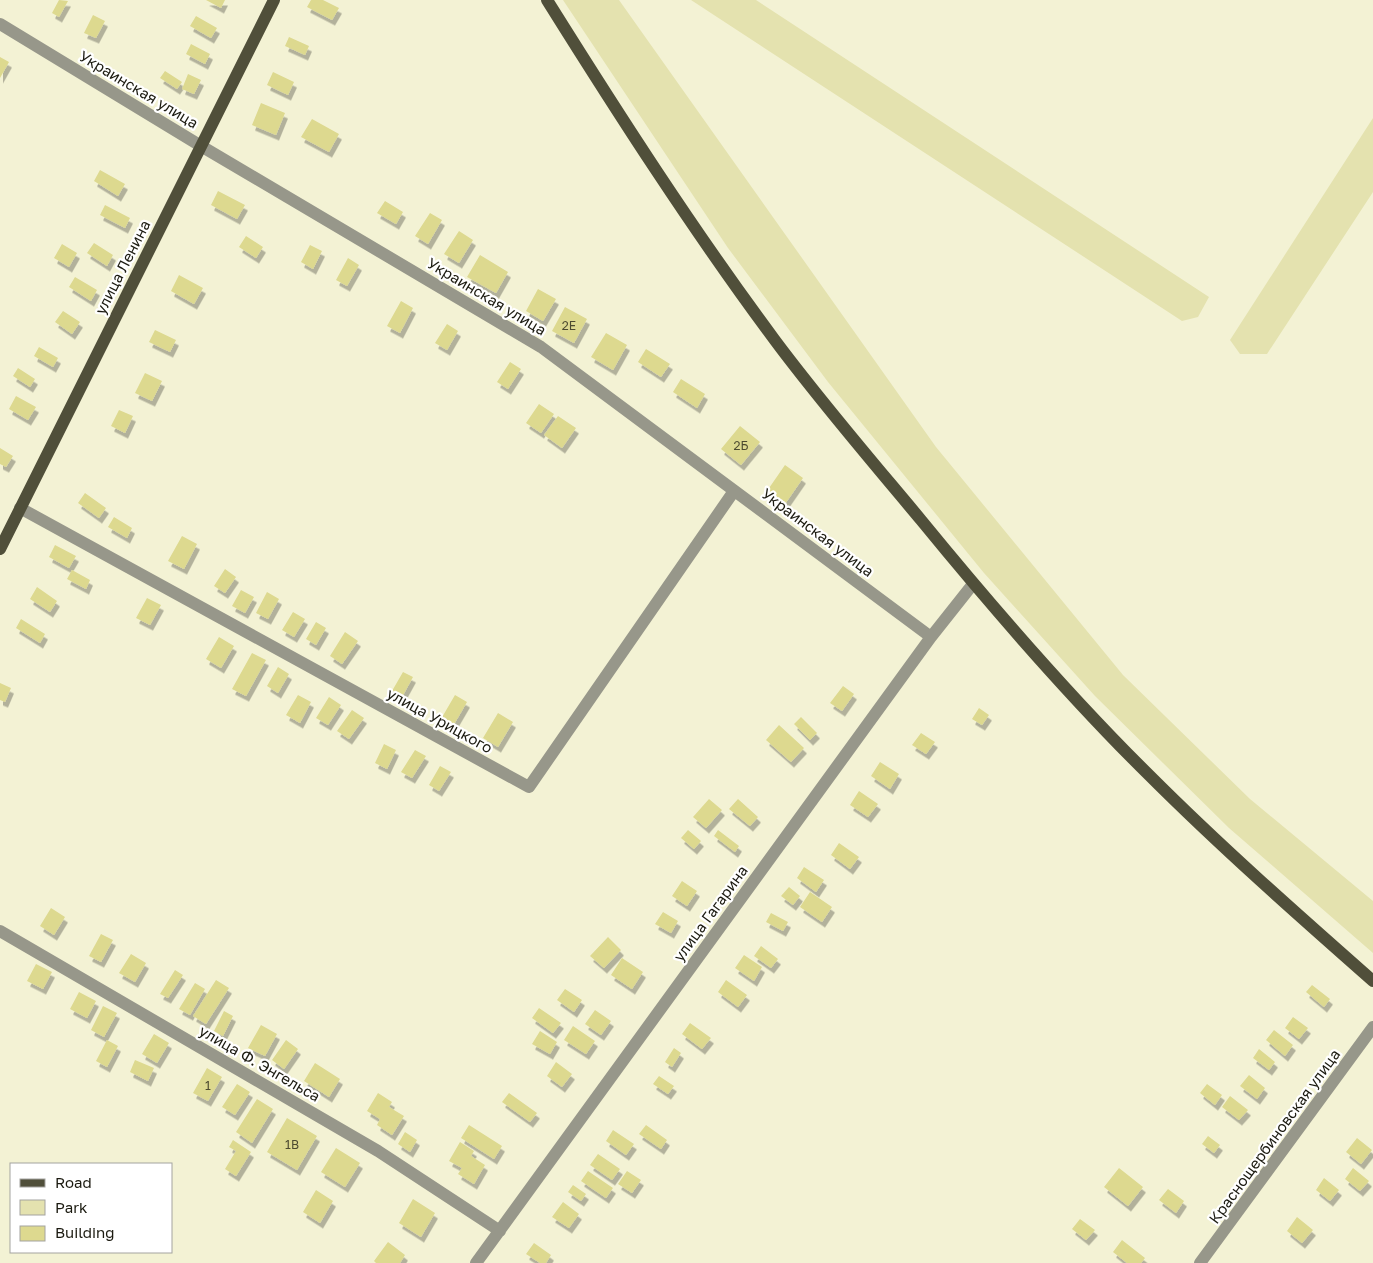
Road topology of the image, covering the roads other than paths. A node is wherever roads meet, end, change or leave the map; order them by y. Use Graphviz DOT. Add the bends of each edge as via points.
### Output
graph roads {
  1 [pos="274,0"];
  2 [pos="547,0"];
  3 [pos="0,24"];
  4 [pos="201,146"];
  5 [pos="734,491"];
  6 [pos="20,508"];
  7 [pos="0,550"];
  8 [pos="973,584"];
  9 [pos="931,636"];
  10 [pos="0,930"];
  11 [pos="1373,981"];
  12 [pos="1373,1028"];
  13 [pos="500,1231"];
  14 [pos="476,1263"];
  15 [pos="1200,1263"];
  1 -- 4 [label="main road, улица Ленина"];
  2 -- 8 [label="main road" via="732,282 827,407"];
  3 -- 4 [label="street, Украинская улица"];
  4 -- 5 [label="street, Украинская улица" via="541,347"];
  4 -- 6 [label="main road, улица Ленина"];
  5 -- 6 [label="street, улица Урицкого" via="529,788"];
  5 -- 9 [label="street, Украинская улица"];
  6 -- 7 [label="main road, улица Ленина"];
  8 -- 9 [label="street, улица Гагарина"];
  8 -- 11 [label="main road" via="1089,714 1148,774 1216,840"];
  9 -- 13 [label="street, улица Гагарина"];
  10 -- 13 [label="street, улица Ф. Энгельса" via="378,1151"];
  12 -- 15 [label="street, Краснощербиновская улица"];
  13 -- 14 [label="street, улица Гагарина"];
}
